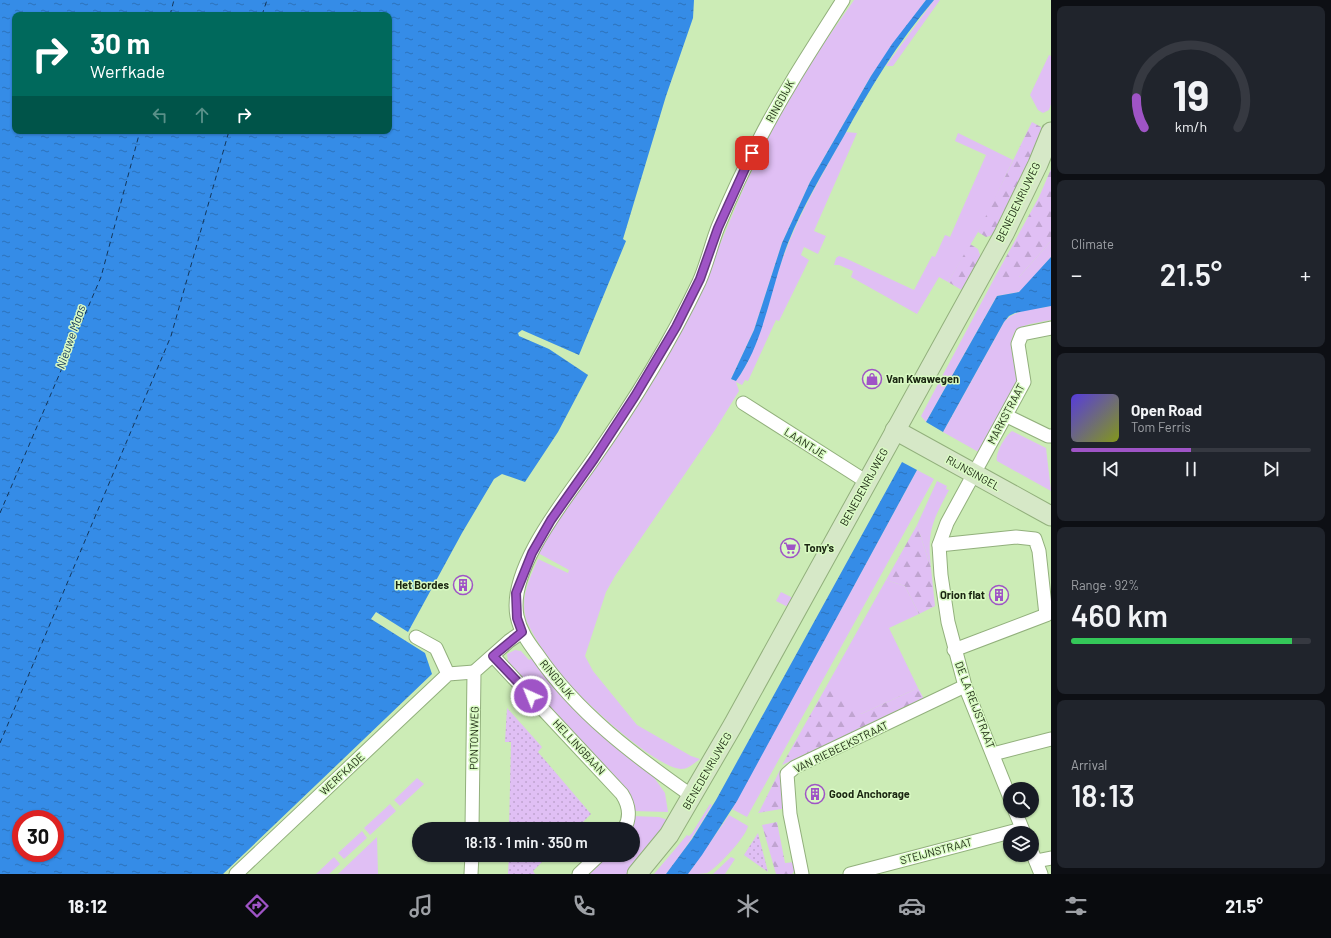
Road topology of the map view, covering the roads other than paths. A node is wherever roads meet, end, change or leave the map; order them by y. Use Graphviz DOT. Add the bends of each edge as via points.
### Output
graph roads {
  1 [pos="843,0"];
  2 [pos="1051,132"];
  3 [pos="1051,328"];
  4 [pos="743,403"];
  5 [pos="1007,416"];
  6 [pos="895,430"];
  7 [pos="1051,436"];
  8 [pos="974,474"];
  9 [pos="867,482"];
  10 [pos="1051,516"];
  11 [pos="939,545"];
  12 [pos="522,632"];
  13 [pos="416,637"];
  14 [pos="954,650"];
  15 [pos="493,656"];
  16 [pos="474,672"];
  17 [pos="448,674"];
  18 [pos="965,686"];
  19 [pos="1051,739"];
  20 [pos="993,754"];
  21 [pos="1004,782"];
  22 [pos="692,796"];
  23 [pos="472,822"];
  24 [pos="627,822"];
  25 [pos="1003,836"];
  26 [pos="1039,857"];
  27 [pos="1051,858"];
  28 [pos="472,862"];
  29 [pos="592,862"];
  30 [pos="1036,862"];
  31 [pos="236,874"];
  32 [pos="471,874"];
  33 [pos="579,874"];
  34 [pos="637,874"];
  35 [pos="802,874"];
  36 [pos="850,874"];
  37 [pos="1041,874"];
  1 -- 12 [label="street, RINGDIJK" via="797,71 758,140 718,228 700,279 676,327 635,396 551,520 532,553 516,593 517,618"];
  2 -- 6 [label="street, BENEDENRIJWEG" via="1004,234"];
  3 -- 5 [label="street, MARKSTRAAT" via="1022,334 1018,344 1024,382"];
  4 -- 9 [label="street, LAANTJE"];
  5 -- 7 [label="street"];
  5 -- 8 [label="street, MARKSTRAAT"];
  6 -- 8 [label="street, RIJNSINGEL"];
  6 -- 9 [label="street, BENEDENRIJWEG"];
  8 -- 10 [label="street, RIJNSINGEL"];
  8 -- 11 [label="street, DE LA REIJSTRAAT" via="947,523"];
  9 -- 22 [label="street, BENEDENRIJWEG"];
  11 -- 14 [label="street, DE LA REIJSTRAAT" via="940,575"];
  11 -- 14 [label="street" via="1016,537 1035,539 1039,551 1046,615"];
  12 -- 15 [label="street"];
  12 -- 22 [label="street, RINGDIJK" via="564,690 612,735"];
  13 -- 17 [label="street" via="436,648"];
  14 -- 18 [label="street, DE LA REIJSTRAAT"];
  15 -- 16 [label="street"];
  15 -- 24 [label="street, HELLINGBAAN" via="622,794 628,803"];
  16 -- 17 [label="street"];
  16 -- 23 [label="street, PONTONWEG"];
  17 -- 31 [label="street, WERFKADE"];
  18 -- 20 [label="street, DE LA REIJSTRAAT"];
  18 -- 35 [label="street, VAN RIEBEEKSTRAAT" via="795,767 787,774 790,814"];
  19 -- 20 [label="street, DE LA REIJSTRAAT"];
  20 -- 21 [label="street, DE LA REIJSTRAAT"];
  22 -- 34 [label="street, BENEDENRIJWEG" via="669,835"];
  25 -- 36 [label="street, STEIJNSTRAAT"];
  26 -- 27 [label="street"];
  28 -- 32 [label="street"];
  29 -- 33 [label="street"];
  30 -- 37 [label="street"];
}
